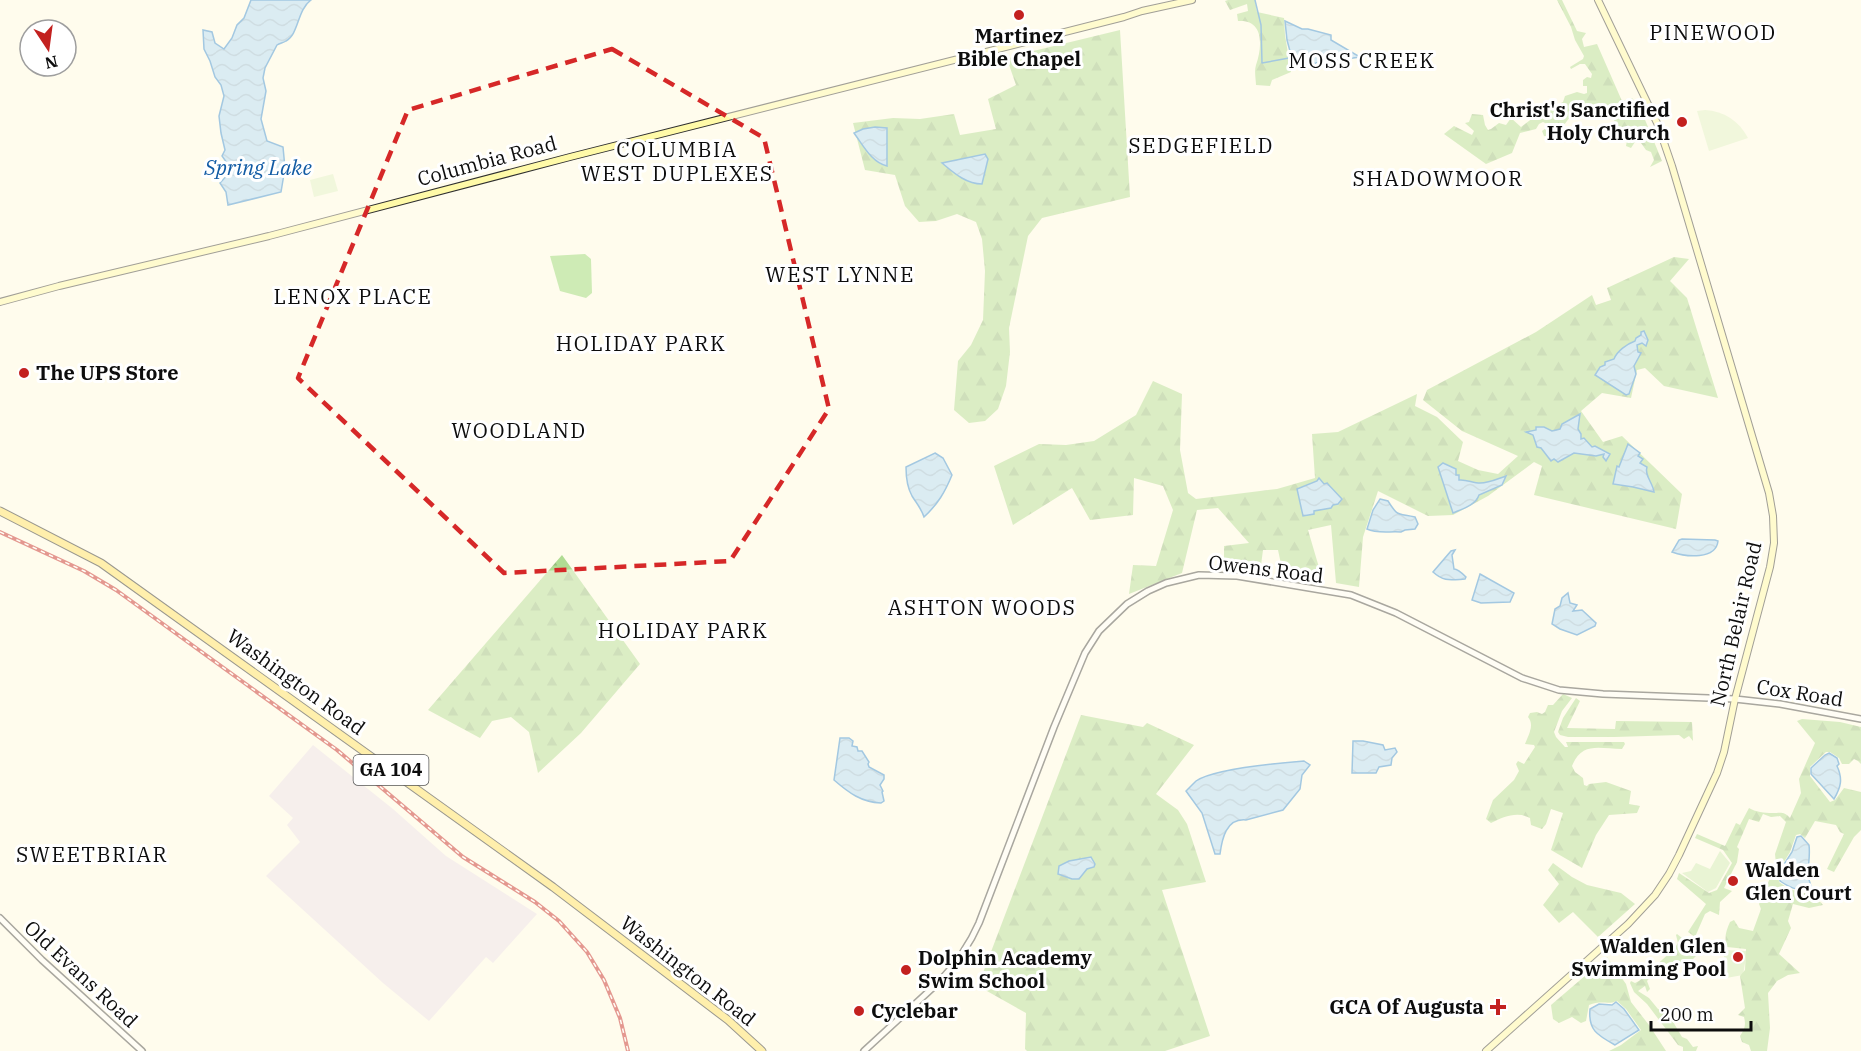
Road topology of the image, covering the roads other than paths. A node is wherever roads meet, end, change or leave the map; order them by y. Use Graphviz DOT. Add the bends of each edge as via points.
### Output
graph roads {
  1 [pos="1192,0"];
  2 [pos="1598,0"];
  3 [pos="0,302"];
  4 [pos="0,511"];
  5 [pos="1735,699"];
  6 [pos="1861,719"];
  7 [pos="0,918"];
  8 [pos="142,1051"];
  9 [pos="762,1051"];
  10 [pos="864,1051"];
  11 [pos="1486,1051"];
  1 -- 3 [label="main road, Columbia Road"];
  2 -- 5 [label="main road, North Belair Road" via="1658,125 1769,493 1773,556"];
  4 -- 9 [label="main road, Washington Road / GA 104" via="101,563 553,887 728,1020"];
  5 -- 6 [label="street, Cox Road"];
  5 -- 10 [label="street, Owens Road" via="1559,690 1522,678 1396,613 1351,595 1237,576 1199,575 1166,583 1127,604 1099,630 1085,653 1054,727 969,945 939,982"];
  5 -- 11 [label="main road, North Belair Road" via="1717,773 1669,874 1628,924"];
  7 -- 8 [label="street, Old Evans Road"];
}
